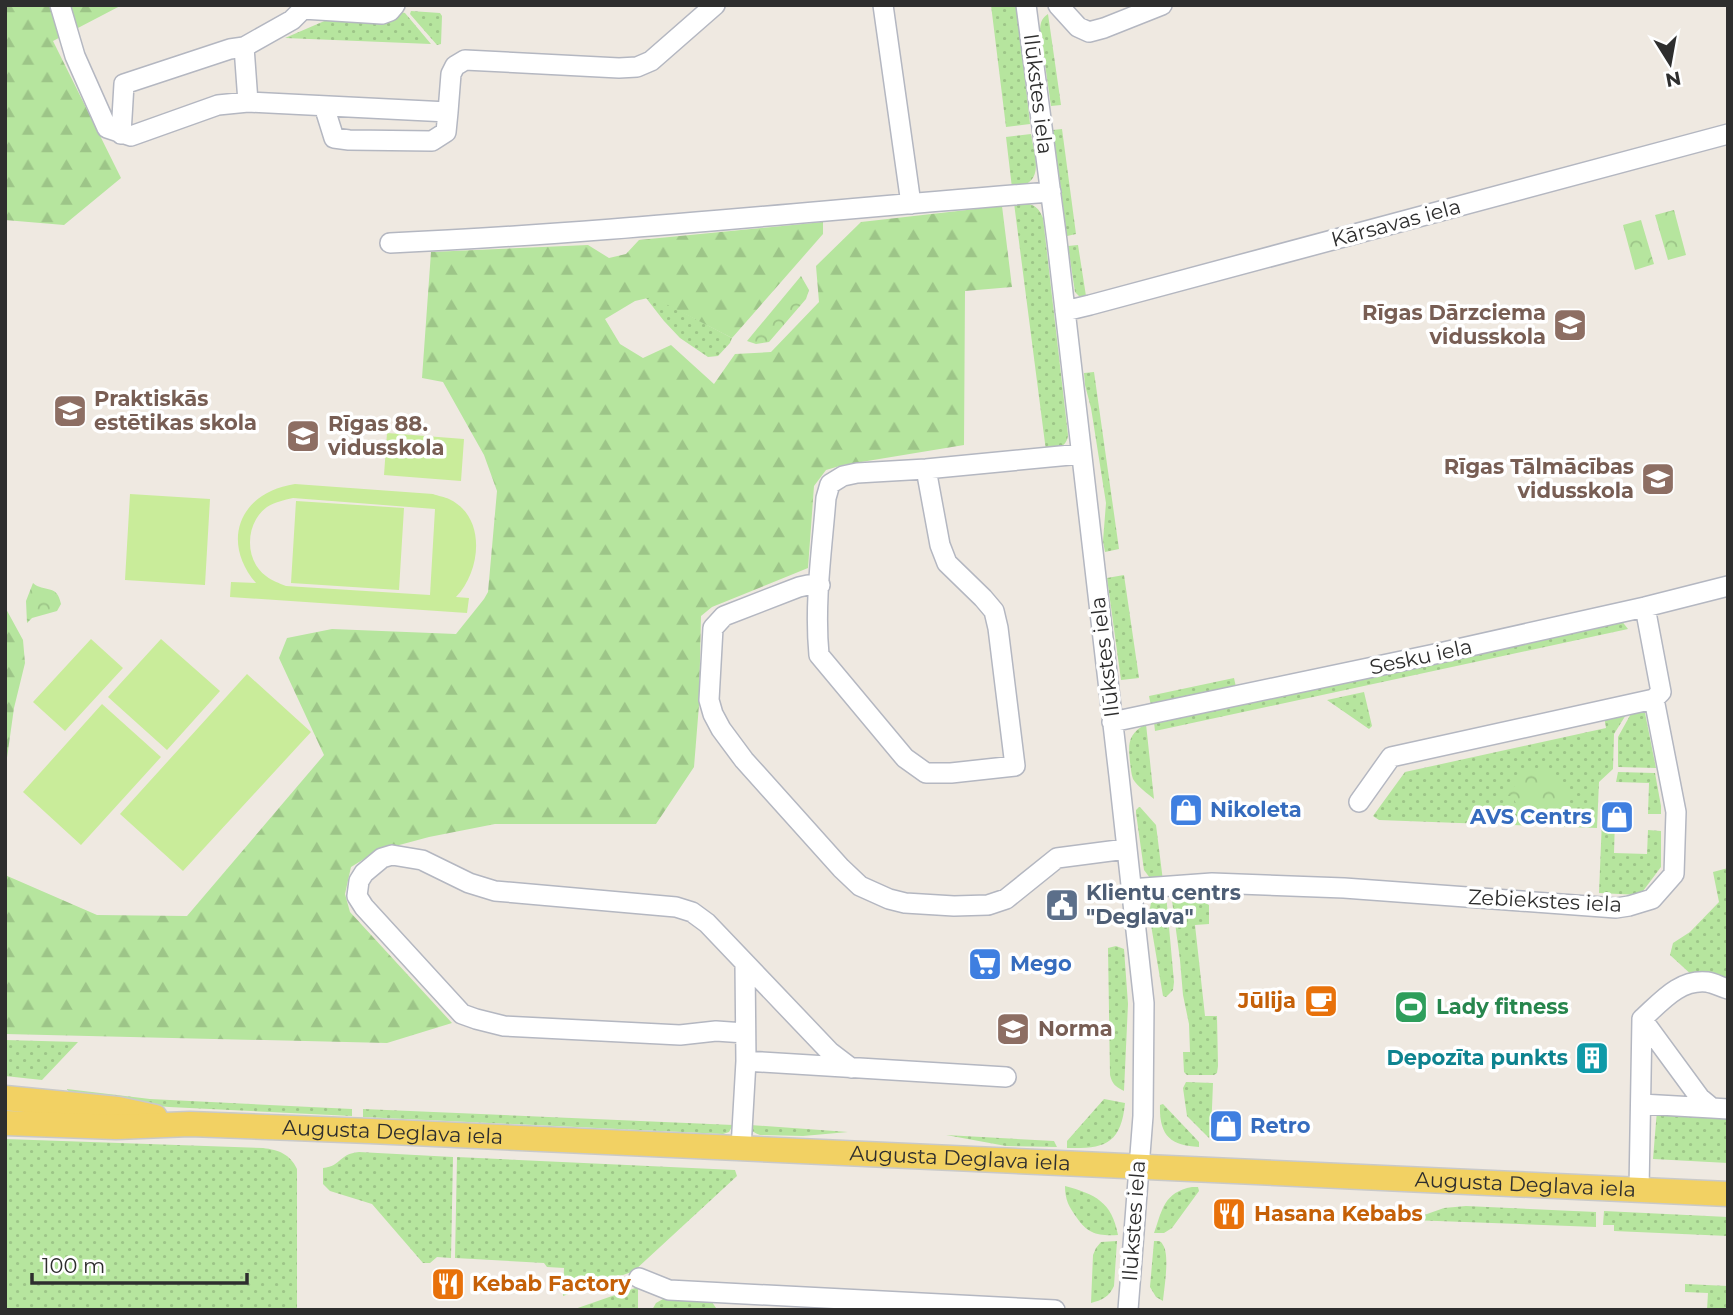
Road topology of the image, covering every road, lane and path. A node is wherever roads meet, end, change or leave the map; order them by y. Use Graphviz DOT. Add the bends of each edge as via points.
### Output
graph roads {
  1 [pos="60,5"];
  2 [pos="395,5"];
  3 [pos="715,5"];
  4 [pos="883,5"];
  5 [pos="1027,5"];
  6 [pos="1058,5"];
  7 [pos="1162,5"];
  8 [pos="303,7"];
  9 [pos="244,47"];
  10 [pos="248,102"];
  11 [pos="324,106"];
  12 [pos="448,112"];
  13 [pos="121,134"];
  14 [pos="1728,134"];
  15 [pos="1051,192"];
  16 [pos="911,204"];
  17 [pos="390,243"];
  18 [pos="1065,311"];
  19 [pos="1081,454"];
  20 [pos="926,469"];
  21 [pos="820,585"];
  22 [pos="1728,586"];
  23 [pos="1645,607"];
  24 [pos="1654,699"];
  25 [pos="1112,722"];
  26 [pos="1359,802"];
  27 [pos="1126,849"];
  28 [pos="1130,890"];
  29 [pos="745,964"];
  30 [pos="1728,989"];
  31 [pos="1642,1019"];
  32 [pos="746,1033"];
  33 [pos="746,1061"];
  34 [pos="850,1068"];
  35 [pos="1006,1077"];
  36 [pos="5,1098"];
  37 [pos="1641,1104"];
  38 [pos="1720,1108"];
  39 [pos="5,1123"];
  40 [pos="190,1124"];
  41 [pos="741,1148"];
  42 [pos="1138,1167"];
  43 [pos="1639,1190"];
  44 [pos="1728,1194"];
  45 [pos="639,1278"];
  46 [pos="838,1304"];
  47 [pos="1055,1310"];
  48 [pos="1128,1310"];
  1 -- 13 [label="street" via="75,56 107,128"];
  2 -- 8 [label="street" via="382,14"];
  3 -- 12 [label="street" via="651,61 638,66 465,60 454,66 451,74"];
  4 -- 16 [label="street"];
  5 -- 15 [label="street, Ilūkstes iela"];
  6 -- 7 [label="street" via="1077,27 1089,32"];
  8 -- 9 [label="street" via="292,20"];
  9 -- 10 [label="street"];
  9 -- 13 [label="street" via="124,84"];
  10 -- 11 [label="street"];
  10 -- 13 [label="street" via="218,105 131,136"];
  11 -- 12 [label="street"];
  11 -- 12 [label="street" via="334,138 349,140 432,141 446,132"];
  14 -- 18 [label="street, Kārsavas iela"];
  15 -- 16 [label="street"];
  15 -- 18 [label="street, Ilūkstes iela"];
  16 -- 17 [label="street" via="586,232"];
  18 -- 19 [label="street, Ilūkstes iela"];
  19 -- 20 [label="street"];
  19 -- 25 [label="street, Ilūkstes iela"];
  20 -- 21 [label="street" via="857,473 830,484"];
  20 -- 21 [label="street" via="947,563 994,611 1015,766 926,773 905,758 819,655"];
  21 -- 27 [label="street" via="799,587 724,615 713,628 709,700 721,729 744,760 860,886 905,902 988,905 1006,899 1057,858"];
  22 -- 23 [label="street, Sesku iela"];
  23 -- 24 [label="street, Zebiekstes iela" via="1661,692"];
  23 -- 25 [label="street, Sesku iela"];
  24 -- 26 [label="street" via="1391,757"];
  24 -- 28 [label="street, Zebiekstes iela" via="1676,812 1674,874 1652,899 1616,908 1212,883"];
  25 -- 27 [label="street, Ilūkstes iela"];
  27 -- 28 [label="street, Ilūkstes iela"];
  28 -- 42 [label="street, Ilūkstes iela" via="1144,1003"];
  29 -- 32 [label="street"];
  29 -- 32 [label="street" via="707,922 676,907 495,891 422,860 391,855 359,881 357,896 364,907 462,1014 504,1026"];
  29 -- 34 [label="street"];
  30 -- 31 [label="street" via="1709,982 1677,987"];
  31 -- 37 [label="street"];
  31 -- 38 [label="street" via="1700,1098"];
  32 -- 33 [label="street"];
  33 -- 34 [label="street"];
  33 -- 41 [label="street"];
  34 -- 35 [label="street"];
  36 -- 40 [label="main road, Augusta Deglava iela" via="118,1109"];
  37 -- 38 [label="street"];
  37 -- 43 [label="street"];
  39 -- 40 [label="main road, Augusta Deglava iela"];
  40 -- 41 [label="main road, Augusta Deglava iela"];
  41 -- 42 [label="main road, Augusta Deglava iela"];
  42 -- 43 [label="main road, Augusta Deglava iela"];
  42 -- 48 [label="street, Ilūkstes iela"];
  43 -- 44 [label="main road, Augusta Deglava iela"];
  45 -- 46 [label="street" via="669,1290"];
  46 -- 47 [label="street"];
}
